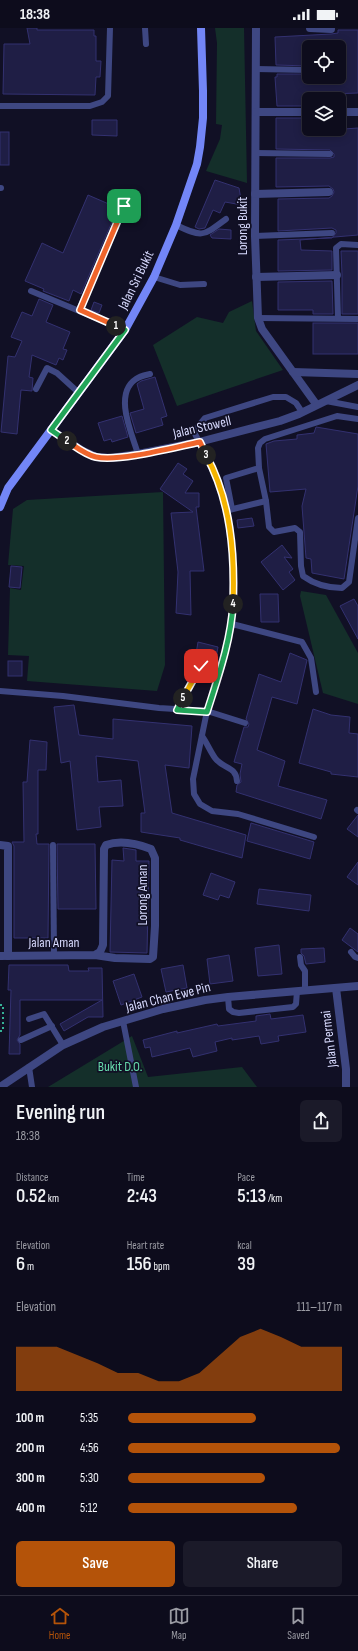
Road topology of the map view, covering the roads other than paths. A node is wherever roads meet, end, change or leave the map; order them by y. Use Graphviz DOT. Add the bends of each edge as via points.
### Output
graph roads {
  1 [pos="110,28"];
  2 [pos="145,28"];
  3 [pos="195,28"];
  4 [pos="256,28"];
  5 [pos="310,28"];
  6 [pos="331,29"];
  7 [pos="201,31"];
  8 [pos="146,44"];
  9 [pos="256,69"];
  10 [pos="302,70"];
  11 [pos="0,106"];
  12 [pos="256,112"];
  13 [pos="302,112"];
  14 [pos="346,112"];
  15 [pos="358,112"];
  16 [pos="255,153"];
  17 [pos="330,154"];
  18 [pos="329,192"];
  19 [pos="255,194"];
  20 [pos="124,206"];
  21 [pos="226,219"];
  22 [pos="176,226"];
  23 [pos="332,233"];
  24 [pos="255,236"];
  25 [pos="358,245"];
  26 [pos="337,275"];
  27 [pos="154,277"];
  28 [pos="256,277"];
  29 [pos="204,284"];
  30 [pos="31,291"];
  31 [pos="80,310"];
  32 [pos="258,318"];
  33 [pos="338,318"];
  34 [pos="358,319"];
  35 [pos="125,330"];
  36 [pos="293,372"];
  37 [pos="150,374"];
  38 [pos="358,374"];
  39 [pos="358,385"];
  40 [pos="36,389"];
  41 [pos="79,393"];
  42 [pos="320,403"];
  43 [pos="358,407"];
  44 [pos="302,412"];
  45 [pos="358,419"];
  46 [pos="51,430"];
  47 [pos="200,442"];
  48 [pos="138,454"];
  49 [pos="259,468"];
  50 [pos="266,501"];
  51 [pos="0,507"];
  52 [pos="230,509"];
  53 [pos="358,518"];
  54 [pos="232,624"];
  55 [pos="201,666"];
  56 [pos="0,692"];
  57 [pos="316,692"];
  58 [pos="177,710"];
  59 [pos="207,712"];
  60 [pos="245,723"];
  61 [pos="202,736"];
  62 [pos="237,782"];
  63 [pos="314,837"];
  64 [pos="0,845"];
  65 [pos="53,845"];
  66 [pos="103,945"];
  67 [pos="351,952"];
  68 [pos="54,955"];
  69 [pos="95,955"];
  70 [pos="4,956"];
  71 [pos="300,957"];
  72 [pos="358,958"];
  73 [pos="358,986"];
  74 [pos="336,988"];
  75 [pos="306,990"];
  76 [pos="297,991"];
  77 [pos="228,997"];
  78 [pos="29,1019"];
  79 [pos="123,1021"];
  80 [pos="52,1026"];
  81 [pos="21,1040"];
  82 [pos="63,1045"];
  83 [pos="29,1067"];
  84 [pos="0,1087"];
  85 [pos="32,1087"];
  86 [pos="136,1087"];
  87 [pos="346,1087"];
  1 -- 11 [label="lane" via="108,96 102,102 90,106"];
  2 -- 8 [label="lane"];
  3 -- 7 [label="street"];
  4 -- 9 [label="street, Lorong Bukit"];
  5 -- 6 [label="street"];
  7 -- 22 [label="street, Jalan Sri Bukit" via="203,118 200,147 197,164"];
  9 -- 10 [label="lane"];
  9 -- 12 [label="street, Lorong Bukit"];
  12 -- 13 [label="street"];
  12 -- 16 [label="street, Lorong Bukit"];
  14 -- 15 [label="street"];
  16 -- 17 [label="lane"];
  16 -- 19 [label="street, Lorong Bukit"];
  18 -- 19 [label="street"];
  19 -- 24 [label="street, Lorong Bukit"];
  20 -- 31 [label="lane"];
  21 -- 22 [label="lane" via="208,233 195,234"];
  22 -- 27 [label="street, Jalan Sri Bukit"];
  23 -- 24 [label="lane"];
  24 -- 28 [label="street, Lorong Bukit"];
  25 -- 26 [label="lane" via="341,244 336,248"];
  26 -- 28 [label="street"];
  26 -- 33 [label="lane"];
  27 -- 29 [label="lane" via="180,285"];
  27 -- 35 [label="street, Jalan Sri Bukit"];
  28 -- 32 [label="street, Lorong Bukit"];
  30 -- 31 [label="lane"];
  31 -- 35 [label="lane"];
  32 -- 33 [label="lane"];
  32 -- 36 [label="street, Lorong Bukit" via="262,329"];
  33 -- 34 [label="lane"];
  35 -- 41 [label="street, Jalan Sri Bukit"];
  36 -- 38 [label="street"];
  36 -- 42 [label="street, Lorong Bukit"];
  37 -- 48 [label="lane" via="132,382 124,397 124,407"];
  39 -- 42 [label="street, Jalan Stowell"];
  40 -- 41 [label="lane" via="47,368 57,373"];
  41 -- 46 [label="street, Jalan Sri Bukit"];
  42 -- 43 [label="lane" via="336,402"];
  42 -- 44 [label="street, Jalan Stowell"];
  44 -- 47 [label="street, Jalan Stowell" via="280,421"];
  44 -- 47 [label="lane" via="296,403 286,397 273,397 205,418 196,429 195,434"];
  45 -- 49 [label="lane" via="336,416 265,440 258,448"];
  46 -- 48 [label="street, Jalan Stowell" via="82,451 96,457 111,458"];
  46 -- 51 [label="street, Jalan Sri Bukit" via="8,488"];
  47 -- 48 [label="street, Jalan Stowell"];
  47 -- 52 [label="lane"];
  49 -- 50 [label="lane"];
  49 -- 52 [label="lane" via="226,478"];
  50 -- 52 [label="lane"];
  50 -- 53 [label="lane" via="269,527 274,532 295,528 300,532 303,576 309,581 333,588 342,588 349,582"];
  52 -- 54 [label="lane" via="234,569"];
  54 -- 57 [label="lane" via="302,642 311,658"];
  54 -- 59 [label="lane"];
  55 -- 58 [label="lane"];
  56 -- 58 [label="lane" via="63,696"];
  58 -- 59 [label="lane"];
  59 -- 60 [label="lane"];
  59 -- 61 [label="lane"];
  61 -- 62 [label="lane" via="222,765 232,768 237,775"];
  61 -- 63 [label="lane" via="193,779 194,794 200,804 212,811 238,814"];
  64 -- 70 [label="street" via="8,846"];
  65 -- 68 [label="lane"];
  66 -- 69 [label="street, Jalan Aman" via="100,952"];
  66 -- 69 [label="street, Lorong Aman" via="104,849 106,845 116,843 142,845 151,849 154,858 153,957 115,958"];
  67 -- 72 [label="lane"];
  68 -- 69 [label="street, Jalan Aman"];
  68 -- 70 [label="street, Jalan Aman"];
  71 -- 75 [label="lane" via="305,971"];
  73 -- 74 [label="street, Jalan Chan Ewe Pin"];
  74 -- 75 [label="street, Jalan Chan Ewe Pin"];
  74 -- 87 [label="street, Jalan Permai"];
  75 -- 76 [label="street, Jalan Chan Ewe Pin"];
  76 -- 77 [label="street, Jalan Chan Ewe Pin"];
  76 -- 77 [label="lane" via="296,1004 293,1007 239,1013 229,1008"];
  77 -- 79 [label="street, Jalan Chan Ewe Pin" via="163,1009"];
  78 -- 80 [label="lane" via="44,1014"];
  79 -- 82 [label="street, Jalan Chan Ewe Pin"];
  79 -- 86 [label="lane"];
  80 -- 81 [label="lane"];
  80 -- 82 [label="lane"];
  82 -- 83 [label="street, Jalan Chan Ewe Pin"];
  83 -- 84 [label="street, Jalan Chan Ewe Pin"];
  83 -- 85 [label="lane"];
}
